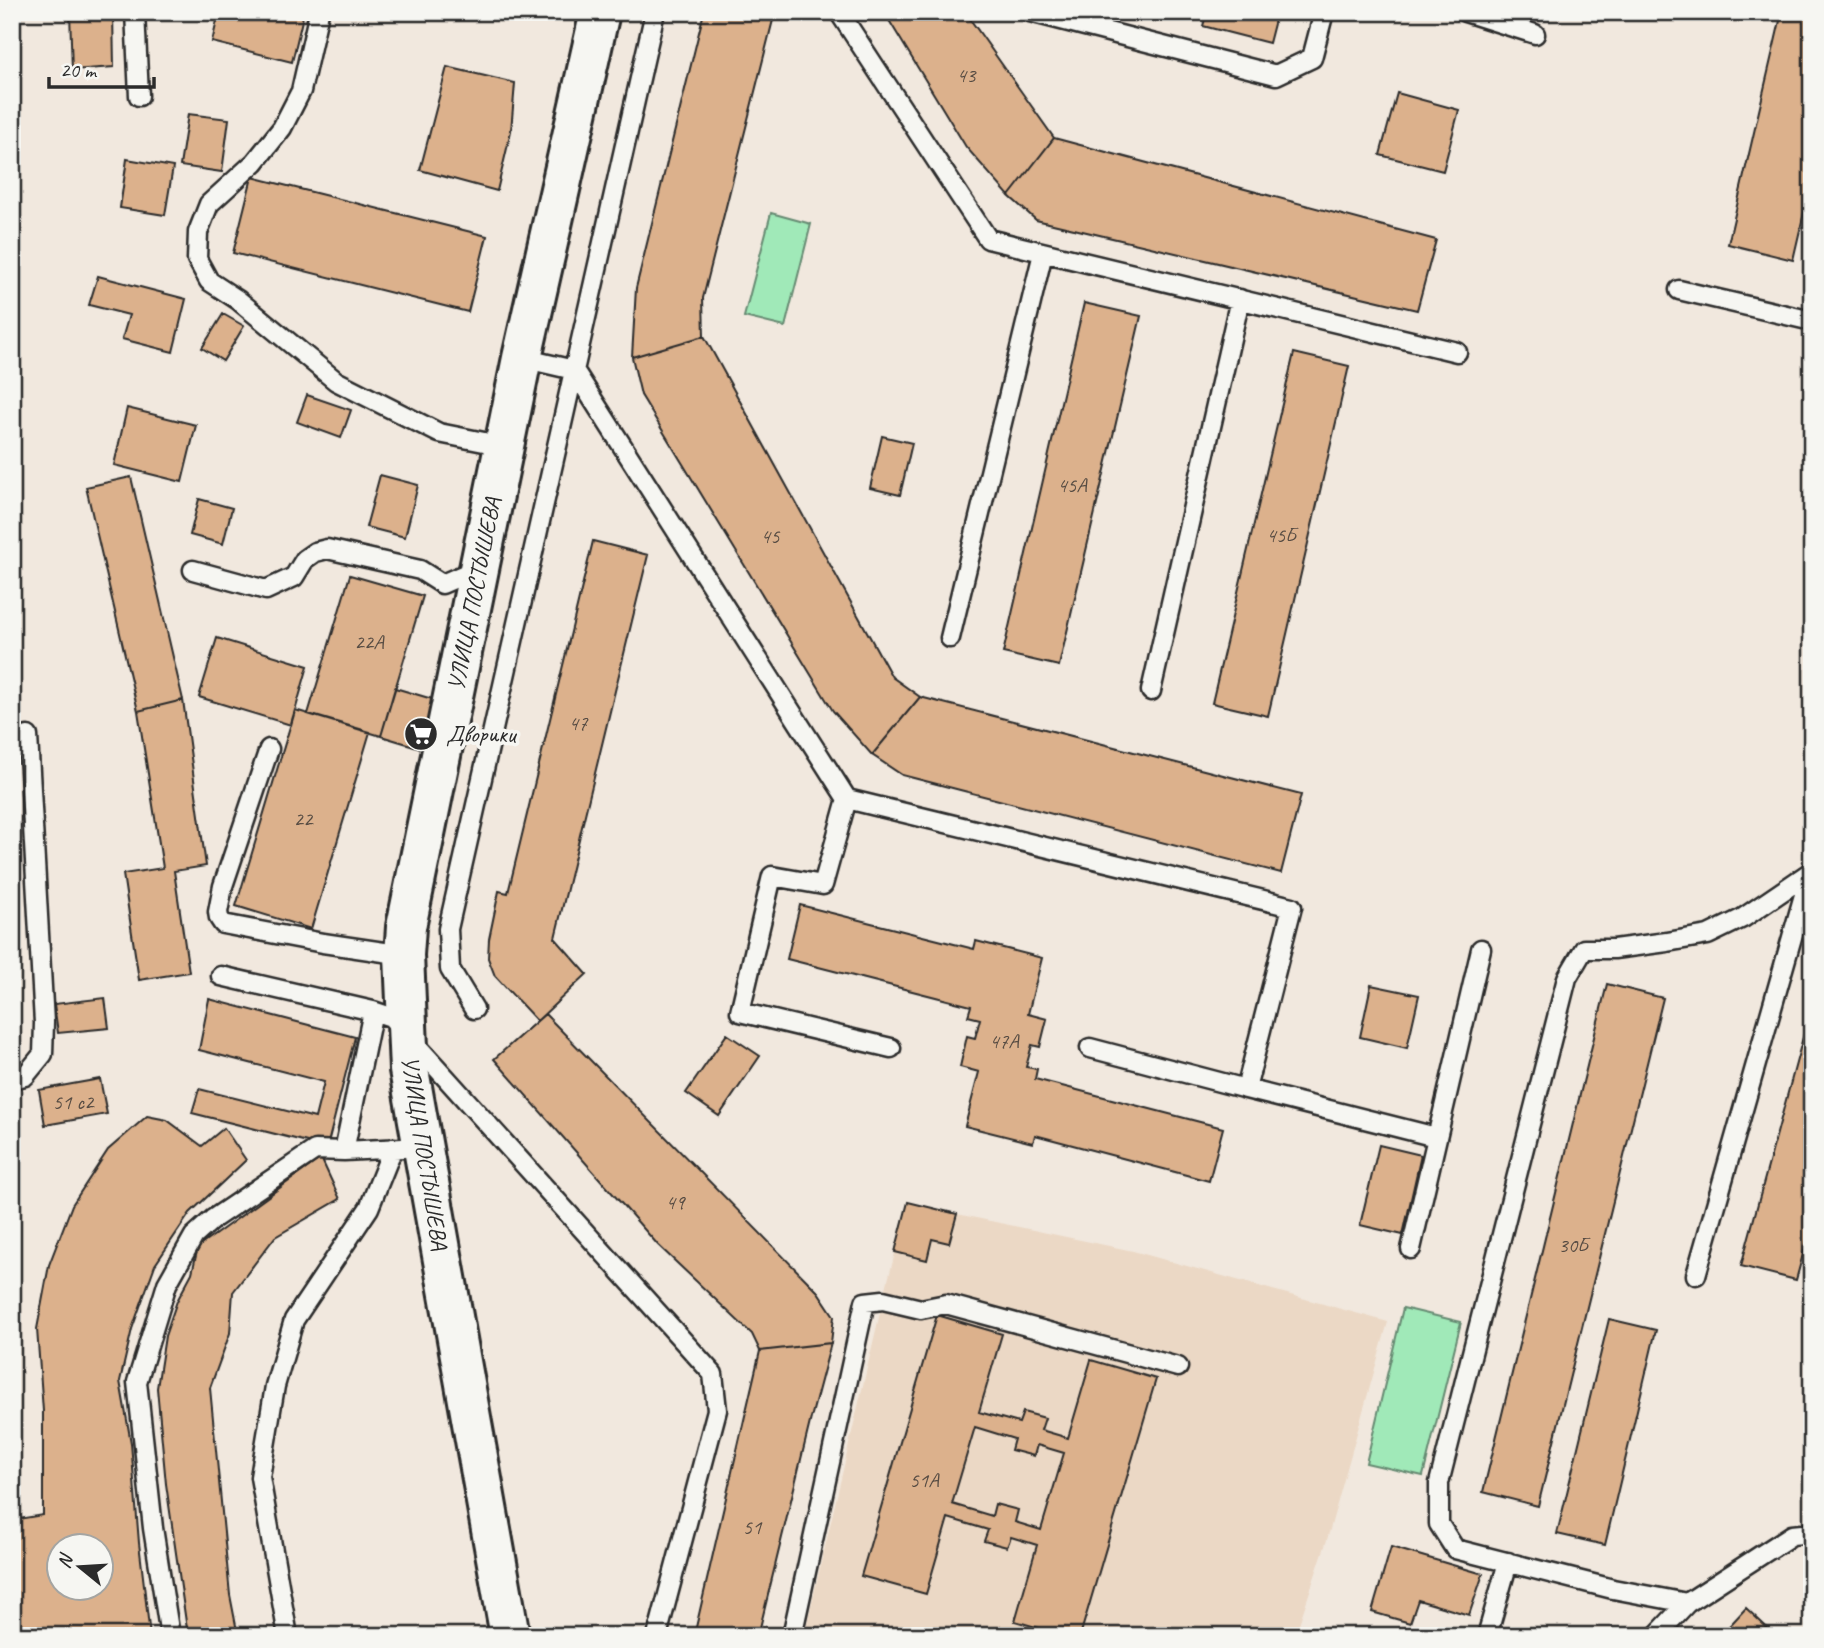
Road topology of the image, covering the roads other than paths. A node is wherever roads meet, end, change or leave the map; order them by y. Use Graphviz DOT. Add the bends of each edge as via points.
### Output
graph roads {
  1 [pos="135,12"];
  2 [pos="320,12"];
  3 [pos="600,12"];
  4 [pos="655,12"];
  5 [pos="839,12"];
  6 [pos="1030,12"];
  7 [pos="1324,12"];
  8 [pos="1465,12"];
  9 [pos="1535,34"];
  10 [pos="138,96"];
  11 [pos="1043,253"];
  12 [pos="1679,290"];
  13 [pos="1240,299"];
  14 [pos="1812,321"];
  15 [pos="1457,352"];
  16 [pos="522,358"];
  17 [pos="574,370"];
  18 [pos="504,446"];
  19 [pos="479,568"];
  20 [pos="193,570"];
  21 [pos="950,638"];
  22 [pos="1151,691"];
  23 [pos="28,736"];
  24 [pos="269,749"];
  25 [pos="847,799"];
  26 [pos="1811,873"];
  27 [pos="1481,950"];
  28 [pos="404,955"];
  29 [pos="221,976"];
  30 [pos="474,1009"];
  31 [pos="373,1011"];
  32 [pos="407,1035"];
  33 [pos="891,1048"];
  34 [pos="1090,1048"];
  35 [pos="12,1079"];
  36 [pos="1246,1088"];
  37 [pos="1436,1137"];
  38 [pos="408,1148"];
  39 [pos="344,1151"];
  40 [pos="1411,1249"];
  41 [pos="1696,1275"];
  42 [pos="1178,1367"];
  43 [pos="1812,1533"];
  44 [pos="1508,1562"];
  45 [pos="1687,1603"];
  46 [pos="170,1636"];
  47 [pos="288,1636"];
  48 [pos="510,1636"];
  49 [pos="657,1636"];
  50 [pos="792,1636"];
  51 [pos="1487,1636"];
  52 [pos="1656,1636"];
  1 -- 10 [label="lane"];
  2 -- 18 [label="lane" via="301,91 282,128 255,162 209,204 198,232 197,260 209,281 336,381 439,433"];
  3 -- 16 [label="street, УЛИЦА ПОСТЫШЕВА"];
  4 -- 17 [label="lane"];
  5 -- 11 [label="lane" via="988,240"];
  6 -- 7 [label="lane" via="1276,75 1311,58"];
  8 -- 9 [label="lane"];
  11 -- 13 [label="lane"];
  11 -- 21 [label="lane"];
  12 -- 14 [label="lane"];
  13 -- 15 [label="lane"];
  13 -- 22 [label="lane"];
  16 -- 17 [label="lane"];
  16 -- 18 [label="street, УЛИЦА ПОСТЫШЕВА"];
  17 -- 25 [label="lane"];
  17 -- 30 [label="lane" via="448,929 450,969"];
  18 -- 19 [label="street, УЛИЦА ПОСТЫШЕВА"];
  19 -- 20 [label="lane" via="442,584 420,570 327,549 305,559 294,577 266,590"];
  19 -- 28 [label="street, УЛИЦА ПОСТЫШЕВА"];
  23 -- 35 [label="lane" via="43,1054 25,1076"];
  24 -- 28 [label="lane" via="223,886 218,912 223,924"];
  25 -- 33 [label="lane" via="823,885 772,876 740,1012"];
  25 -- 36 [label="lane" via="1292,907"];
  26 -- 41 [label="lane"];
  26 -- 44 [label="lane" via="1744,918 1708,935 1584,949 1567,978 1439,1483 1439,1524 1455,1549"];
  27 -- 37 [label="lane"];
  28 -- 32 [label="street, УЛИЦА ПОСТЫШЕВА"];
  29 -- 31 [label="lane"];
  31 -- 32 [label="lane" via="391,1017"];
  31 -- 39 [label="lane"];
  32 -- 38 [label="street, УЛИЦА ПОСТЫШЕВА"];
  32 -- 49 [label="lane" via="713,1374 717,1410"];
  34 -- 36 [label="lane"];
  36 -- 37 [label="lane"];
  37 -- 40 [label="lane"];
  38 -- 39 [label="lane"];
  38 -- 47 [label="lane" via="294,1320 275,1386 260,1476"];
  38 -- 48 [label="street, УЛИЦА ПОСТЫШЕВА"];
  39 -- 46 [label="lane" via="315,1150 213,1219 194,1236 167,1284 137,1382"];
  42 -- 50 [label="lane" via="946,1304 921,1309 883,1300 865,1302"];
  43 -- 45 [label="lane" via="1792,1535"];
  44 -- 45 [label="lane"];
  44 -- 51 [label="lane"];
  45 -- 52 [label="lane"];
}
